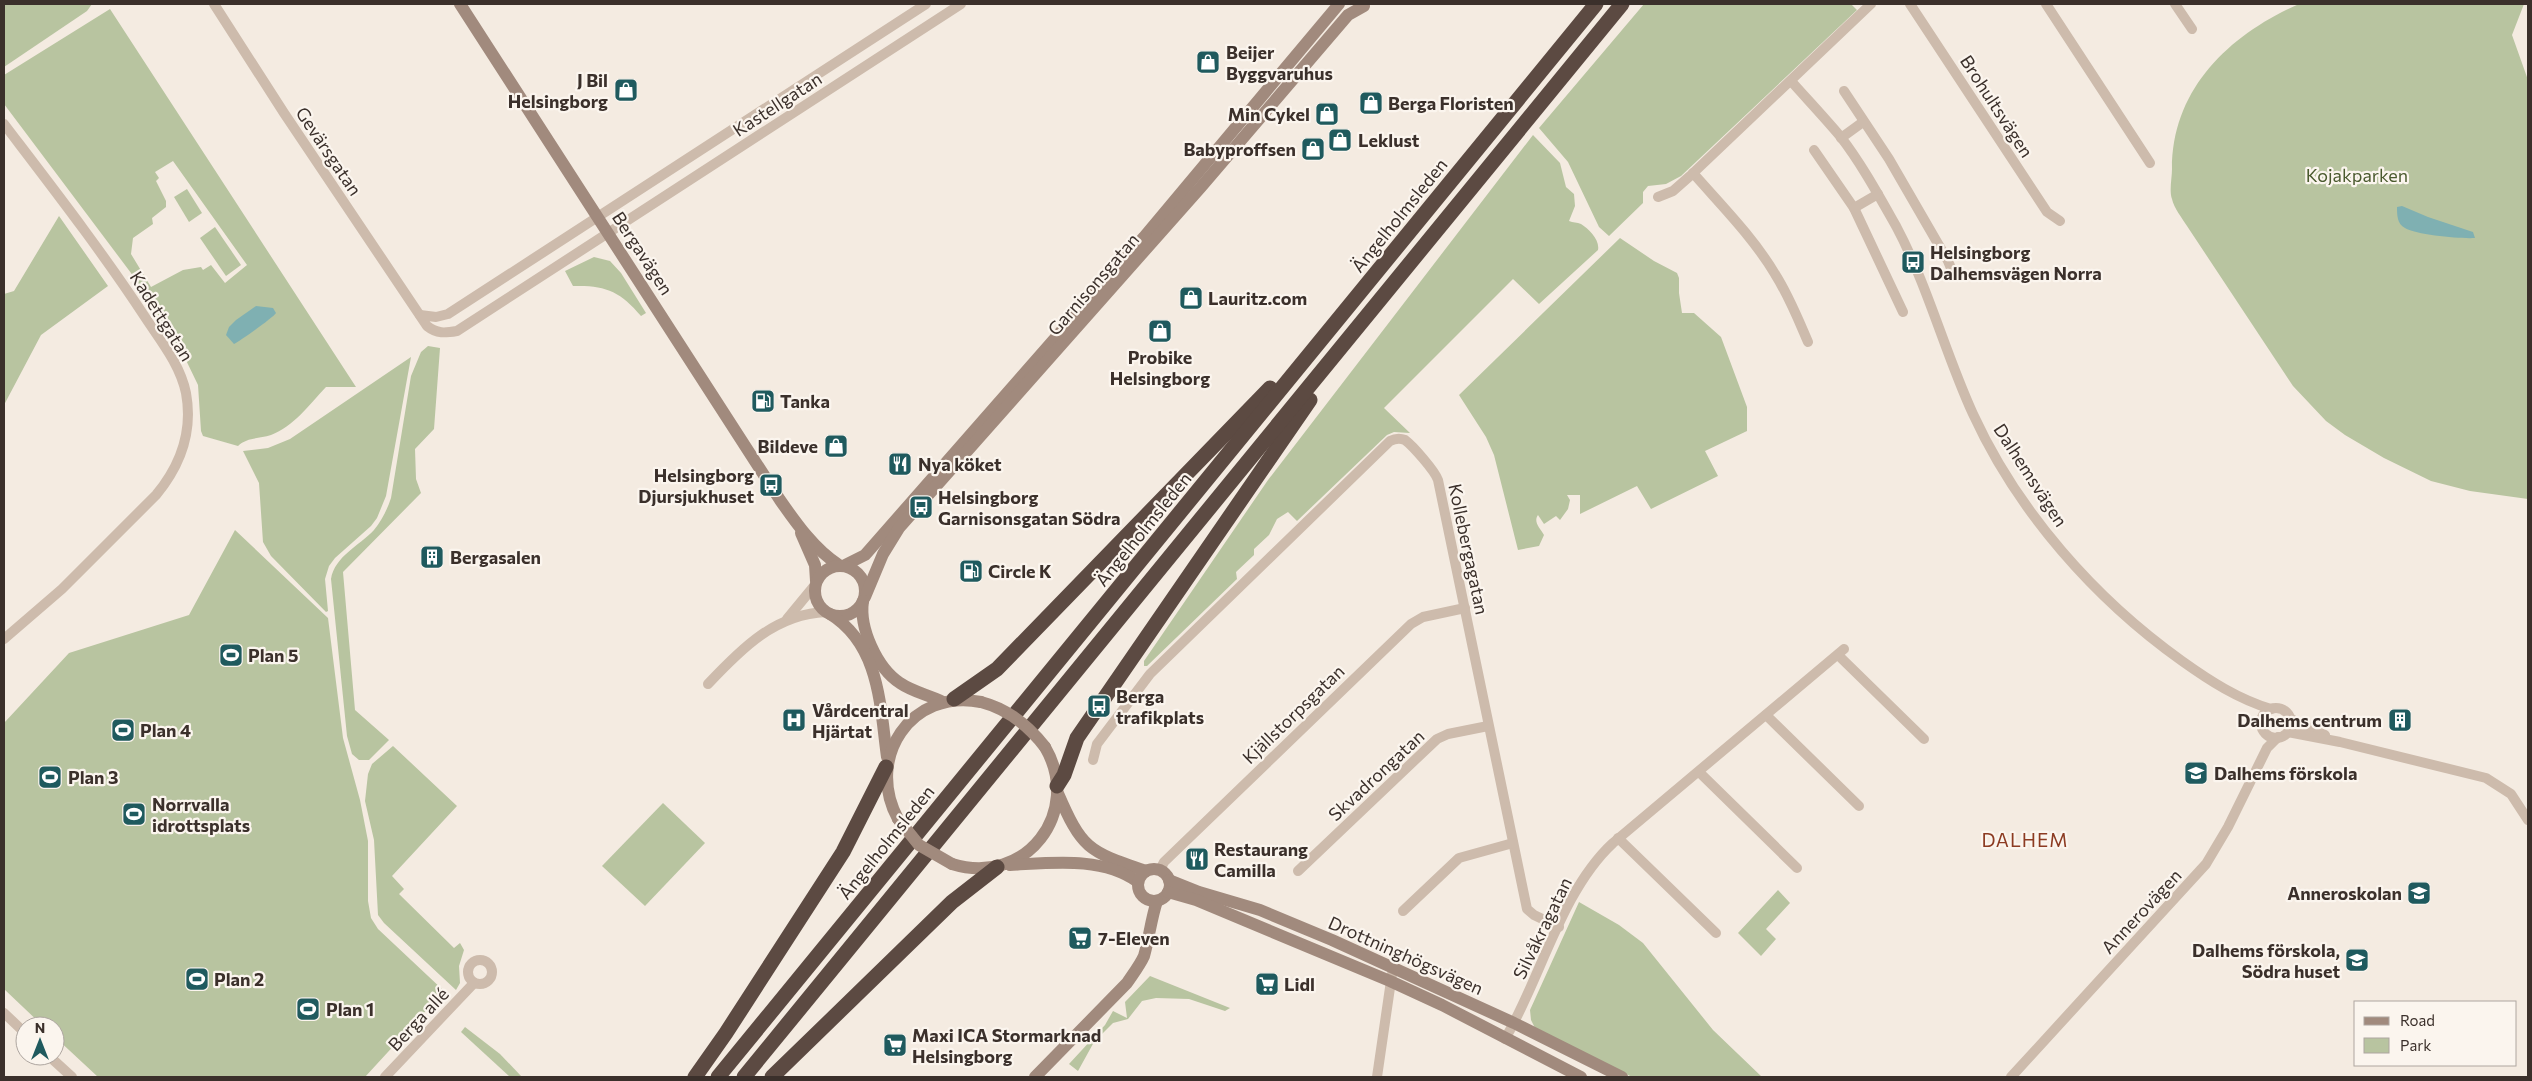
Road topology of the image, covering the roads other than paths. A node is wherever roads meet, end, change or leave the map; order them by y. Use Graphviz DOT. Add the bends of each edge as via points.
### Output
graph roads {
  1 [pos="214,4"];
  2 [pos="460,4"];
  3 [pos="926,4"];
  4 [pos="962,4"];
  5 [pos="1339,4"];
  6 [pos="1361,4"];
  7 [pos="1596,4"];
  8 [pos="1622,4"];
  9 [pos="1871,4"];
  10 [pos="1910,4"];
  11 [pos="2046,4"];
  12 [pos="2175,4"];
  13 [pos="2192,29"];
  14 [pos="1791,81"];
  15 [pos="1844,91"];
  16 [pos="1863,122"];
  17 [pos="4,124"];
  18 [pos="1841,138"];
  19 [pos="1814,150"];
  20 [pos="2150,163"];
  21 [pos="1693,173"];
  22 [pos="1878,194"];
  23 [pos="1658,197"];
  24 [pos="1854,208"];
  25 [pos="599,216"];
  26 [pos="2060,222"];
  27 [pos="609,232"];
  28 [pos="1953,273"];
  29 [pos="1380,300"];
  30 [pos="1903,312"];
  31 [pos="420,315"];
  32 [pos="1324,337"];
  33 [pos="1808,342"];
  34 [pos="796,522"];
  35 [pos="842,565"];
  36 [pos="816,583"];
  37 [pos="864,599"];
  38 [pos="1465,608"];
  39 [pos="828,613"];
  40 [pos="784,621"];
  41 [pos="4,639"];
  42 [pos="708,684"];
  43 [pos="948,700"];
  44 [pos="2249,702"];
  45 [pos="2271,709"];
  46 [pos="1766,715"];
  47 [pos="2291,719"];
  48 [pos="2262,720"];
  49 [pos="1488,726"];
  50 [pos="2266,732"];
  51 [pos="2288,732"];
  52 [pos="2278,737"];
  53 [pos="1924,739"];
  54 [pos="2340,742"];
  55 [pos="2267,748"];
  56 [pos="1093,760"];
  57 [pos="887,763"];
  58 [pos="1699,772"];
  59 [pos="1057,789"];
  60 [pos="1859,806"];
  61 [pos="2528,820"];
  62 [pos="1618,838"];
  63 [pos="1513,843"];
  64 [pos="1001,866"];
  65 [pos="1797,868"];
  66 [pos="1146,871"];
  67 [pos="1298,871"];
  68 [pos="1166,881"];
  69 [pos="1138,882"];
  70 [pos="1141,896"];
  71 [pos="1157,901"];
  72 [pos="1403,911"];
  73 [pos="1559,927"];
  74 [pos="1716,933"];
  75 [pos="1147,938"];
  76 [pos="1394,967"];
  77 [pos="1390,981"];
  78 [pos="474,983"];
  79 [pos="4,1013"];
  80 [pos="15,1023"];
  81 [pos="1514,1023"];
  82 [pos="1505,1038"];
  83 [pos="60,1066"];
  84 [pos="72,1077"];
  85 [pos="385,1077"];
  86 [pos="695,1077"];
  87 [pos="718,1077"];
  88 [pos="744,1077"];
  89 [pos="772,1077"];
  90 [pos="1035,1077"];
  91 [pos="1377,1077"];
  92 [pos="1581,1077"];
  93 [pos="1622,1077"];
  94 [pos="2011,1077"];
  1 -- 31 [label="street, Gevärsgatan"];
  2 -- 25 [label="street, Bergavägen"];
  3 -- 25 [label="street, Kastellgatan"];
  4 -- 27 [label="street, Kastellgatan"];
  5 -- 35 [label="street, Garnisonsgatan" via="1138,245 865,555"];
  6 -- 37 [label="street, Garnisonsgatan" via="899,528 883,554"];
  7 -- 32 [label="highway, Ängelholmsleden"];
  8 -- 29 [label="highway"];
  9 -- 14 [label="street"];
  10 -- 26 [label="street, Brohultsvägen" via="2047,212"];
  11 -- 20 [label="street"];
  12 -- 13 [label="street"];
  14 -- 18 [label="street, Dalhemsvägen"];
  14 -- 21 [label="street"];
  15 -- 16 [label="street"];
  16 -- 18 [label="street"];
  16 -- 28 [label="street" via="1889,159"];
  17 -- 41 [label="street, Kadettgatan" via="104,256 171,356 184,387 188,415 180,455 167,482 62,589"];
  18 -- 22 [label="street, Dalhemsvägen"];
  19 -- 24 [label="street"];
  21 -- 23 [label="street" via="1673,191"];
  21 -- 33 [label="street" via="1774,272"];
  22 -- 24 [label="street"];
  22 -- 44 [label="street, Dalhemsvägen" via="1920,278 1974,417 2001,466 2035,514 2077,567 2134,624 2190,666"];
  24 -- 30 [label="street"];
  25 -- 27 [label="street, Bergavägen"];
  25 -- 31 [label="street" via="448,314 436,317"];
  27 -- 31 [label="street, Gevärsgatan" via="458,331 445,334 433,331"];
  27 -- 34 [label="street, Bergavägen"];
  29 -- 59 [label="highway" via="1363,334 1266,462 1077,738"];
  29 -- 88 [label="highway"];
  32 -- 43 [label="highway" via="1283,374 997,669"];
  32 -- 87 [label="highway, Ängelholmsleden"];
  34 -- 35 [label="street, Bergavägen" via="828,557"];
  34 -- 36 [label="street, Bergavägen" via="815,566"];
  35 -- 36 [label="street" via="825,570"];
  35 -- 37 [label="street" via="856,570 863,580"];
  36 -- 39 [label="street" via="816,600"];
  36 -- 40 [label="street"];
  37 -- 39 [label="street" via="852,613 841,616"];
  37 -- 43 [label="street" via="865,626 882,665 899,683"];
  38 -- 49 [label="street, Kollebergagatan"];
  38 -- 56 [label="street, Kollebergagatan" via="1437,477 1405,441 1393,440 1150,674 1097,744"];
  38 -- 68 [label="street, Kjällstorpsgatan" via="1423,617 1411,624 1164,862"];
  39 -- 40 [label="street" via="803,614"];
  39 -- 57 [label="street" via="856,637 875,676"];
  40 -- 42 [label="street" via="749,642"];
  43 -- 57 [label="street" via="922,712 907,726 891,748"];
  43 -- 59 [label="street, bridge" via="981,702 1017,718 1045,747 1053,763"];
  44 -- 45 [label="street, Dalhemsvägen"];
  44 -- 48 [label="street, Dalhemsvägen"];
  45 -- 47 [label="street" via="2281,708"];
  45 -- 48 [label="street"];
  46 -- 53 [label="street, Silvåkragatan" via="1841,652"];
  46 -- 58 [label="street, Silvåkragatan"];
  46 -- 60 [label="street"];
  47 -- 51 [label="street"];
  47 -- 54 [label="street"];
  48 -- 50 [label="street"];
  49 -- 63 [label="street, Kollebergagatan"];
  49 -- 67 [label="street, Skvadrongatan" via="1437,739"];
  50 -- 52 [label="street"];
  50 -- 55 [label="street, Annerovägen"];
  51 -- 52 [label="street"];
  51 -- 54 [label="street"];
  52 -- 55 [label="street, Annerovägen"];
  54 -- 61 [label="street" via="2486,778 2511,794"];
  55 -- 94 [label="street, Annerovägen" via="2206,864"];
  57 -- 64 [label="street, bridge" via="888,800 898,820 919,844 952,864 977,868"];
  57 -- 86 [label="highway" via="843,852"];
  58 -- 62 [label="street, Silvåkragatan"];
  58 -- 65 [label="street"];
  59 -- 64 [label="street" via="1044,834 1030,850"];
  59 -- 66 [label="street" via="1070,823 1088,845 1101,854"];
  62 -- 73 [label="street, Silvåkragatan" via="1588,870"];
  62 -- 74 [label="street"];
  63 -- 72 [label="street" via="1459,858"];
  63 -- 73 [label="street, Kollebergagatan" via="1527,909 1534,916"];
  64 -- 69 [label="street" via="1096,865 1118,870"];
  64 -- 89 [label="highway" via="940,914"];
  66 -- 68 [label="street"];
  66 -- 69 [label="street"];
  68 -- 71 [label="street" via="1162,899"];
  68 -- 76 [label="street, Drottninghögsvägen" via="1260,910"];
  68 -- 77 [label="street, Drottninghögsvägen" via="1196,900"];
  69 -- 70 [label="street"];
  70 -- 71 [label="street"];
  70 -- 75 [label="street"];
  71 -- 75 [label="street"];
  73 -- 81 [label="street, Silvåkragatan"];
  75 -- 90 [label="street" via="1144,956 1127,983"];
  76 -- 77 [label="street"];
  76 -- 81 [label="street, Drottninghögsvägen"];
  77 -- 82 [label="street, Drottninghögsvägen"];
  77 -- 91 [label="street"];
  78 -- 85 [label="street, Berga allé"];
  79 -- 80 [label="street"];
  81 -- 82 [label="street, Silvåkragatan"];
  81 -- 93 [label="street, Drottninghögsvägen"];
  82 -- 92 [label="street, Drottninghögsvägen"];
  83 -- 84 [label="street"];
}
